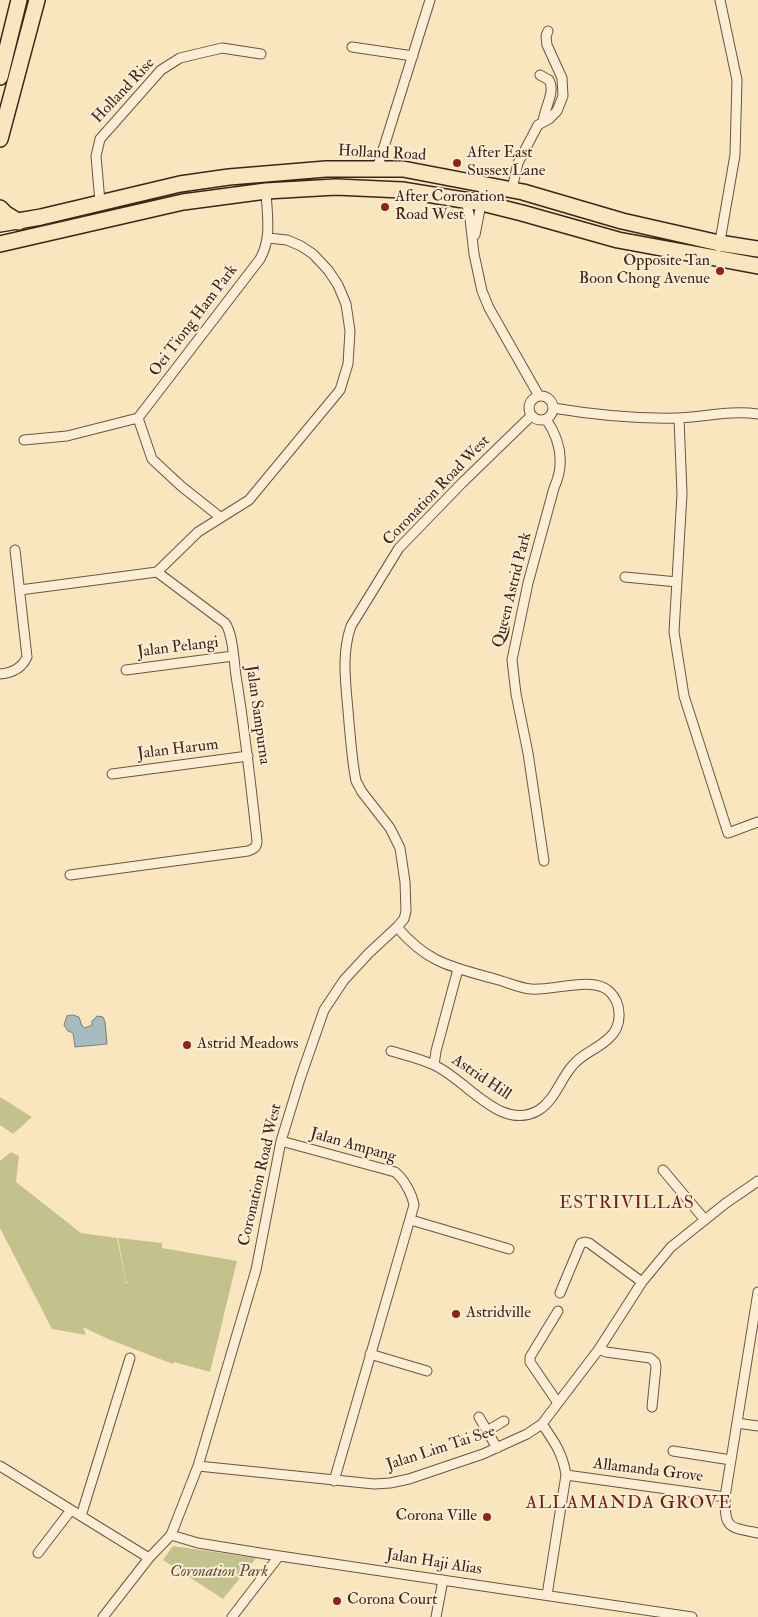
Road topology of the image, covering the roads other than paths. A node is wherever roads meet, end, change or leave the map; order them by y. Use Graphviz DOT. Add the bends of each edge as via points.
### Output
graph roads {
  1 [pos="19,0"];
  2 [pos="35,0"];
  3 [pos="430,0"];
  4 [pos="720,0"];
  5 [pos="548,31"];
  6 [pos="352,47"];
  7 [pos="261,54"];
  8 [pos="413,56"];
  9 [pos="540,75"];
  10 [pos="0,76"];
  11 [pos="543,122"];
  12 [pos="0,139"];
  13 [pos="377,169"];
  14 [pos="485,184"];
  15 [pos="512,189"];
  16 [pos="266,191"];
  17 [pos="466,200"];
  18 [pos="100,202"];
  19 [pos="482,203"];
  20 [pos="0,208"];
  21 [pos="19,222"];
  22 [pos="0,224"];
  23 [pos="268,238"];
  24 [pos="474,240"];
  25 [pos="0,244"];
  26 [pos="758,249"];
  27 [pos="718,250"];
  28 [pos="758,266"];
  29 [pos="539,396"];
  30 [pos="553,408"];
  31 [pos="758,414"];
  32 [pos="531,416"];
  33 [pos="138,418"];
  34 [pos="679,418"];
  35 [pos="546,419"];
  36 [pos="24,440"];
  37 [pos="220,517"];
  38 [pos="15,550"];
  39 [pos="157,572"];
  40 [pos="625,577"];
  41 [pos="677,582"];
  42 [pos="20,590"];
  43 [pos="233,656"];
  44 [pos="126,670"];
  45 [pos="0,674"];
  46 [pos="248,756"];
  47 [pos="112,774"];
  48 [pos="758,822"];
  49 [pos="544,862"];
  50 [pos="70,875"];
  51 [pos="397,927"];
  52 [pos="458,969"];
  53 [pos="391,1051"];
  54 [pos="434,1064"];
  55 [pos="281,1141"];
  56 [pos="664,1170"];
  57 [pos="758,1181"];
  58 [pos="411,1220"];
  59 [pos="705,1220"];
  60 [pos="509,1249"];
  61 [pos="642,1282"];
  62 [pos="758,1292"];
  63 [pos="560,1293"];
  64 [pos="558,1311"];
  65 [pos="755,1331"];
  66 [pos="599,1349"];
  67 [pos="370,1354"];
  68 [pos="130,1358"];
  69 [pos="427,1371"];
  70 [pos="558,1404"];
  71 [pos="652,1407"];
  72 [pos="479,1417"];
  73 [pos="504,1421"];
  74 [pos="737,1423"];
  75 [pos="542,1424"];
  76 [pos="758,1426"];
  77 [pos="487,1431"];
  78 [pos="497,1448"];
  79 [pos="673,1452"];
  80 [pos="731,1460"];
  81 [pos="0,1466"];
  82 [pos="198,1466"];
  83 [pos="566,1475"];
  84 [pos="334,1480"];
  85 [pos="725,1497"];
  86 [pos="71,1510"];
  87 [pos="81,1516"];
  88 [pos="758,1533"];
  89 [pos="171,1536"];
  90 [pos="38,1553"];
  91 [pos="279,1556"];
  92 [pos="149,1558"];
  93 [pos="443,1580"];
  94 [pos="547,1596"];
  95 [pos="103,1617"];
  96 [pos="232,1617"];
  97 [pos="436,1617"];
  98 [pos="692,1617"];
  1 -- 10 [label="main road"];
  2 -- 12 [label="main road"];
  3 -- 8 [label="street"];
  4 -- 27 [label="street" via="737,80 734,155"];
  5 -- 11 [label="street" via="547,45 564,87 557,111"];
  6 -- 8 [label="street"];
  7 -- 18 [label="street, Holland Rise" via="222,48 180,58 161,70 100,139 96,156"];
  8 -- 13 [label="street"];
  9 -- 11 [label="street" via="549,80 552,88"];
  11 -- 15 [label="street" via="538,125 518,164"];
  13 -- 14 [label="main road, Holland Road" via="403,169"];
  13 -- 18 [label="main road, Holland Road" via="326,169 229,177"];
  14 -- 15 [label="main road, Holland Road"];
  14 -- 19 [label="street"];
  15 -- 27 [label="main road, Holland Road"];
  16 -- 17 [label="main road, Holland Road" via="336,187 402,190"];
  16 -- 23 [label="street, Oei Tiong Ham Park"];
  16 -- 25 [label="main road, Holland Road" via="183,202"];
  17 -- 19 [label="main road, Holland Road"];
  17 -- 24 [label="street"];
  18 -- 21 [label="main road, Holland Road"];
  19 -- 24 [label="street"];
  19 -- 27 [label="main road, Holland Road" via="618,240"];
  20 -- 21 [label="main road"];
  21 -- 22 [label="main road, Holland Road"];
  23 -- 33 [label="street, Oei Tiong Ham Park" via="260,259"];
  23 -- 37 [label="street" via="287,240 313,254 338,285 346,304 350,331 348,364 340,390 257,492 243,505"];
  24 -- 29 [label="street" via="474,254 488,308"];
  26 -- 27 [label="main road, Holland Road"];
  27 -- 28 [label="main road, Holland Road"];
  29 -- 30 [label="street" via="548,398"];
  29 -- 32 [label="street" via="530,403"];
  30 -- 34 [label="street" via="627,418"];
  30 -- 35 [label="street"];
  31 -- 34 [label="street" via="743,412"];
  32 -- 35 [label="street" via="538,420"];
  32 -- 51 [label="street, Coronation Road West" via="399,548 351,626 347,638 345,675 356,781 390,828 403,857 406,911"];
  33 -- 36 [label="street" via="67,436"];
  33 -- 37 [label="street" via="152,459"];
  34 -- 41 [label="street" via="682,494"];
  35 -- 49 [label="street, Queen Astrid Park" via="560,448 560,476 528,583 512,660"];
  37 -- 39 [label="street" via="198,532"];
  38 -- 42 [label="street"];
  39 -- 42 [label="street"];
  39 -- 43 [label="street, Jalan Sampurna" via="224,623 228,628"];
  40 -- 41 [label="street"];
  41 -- 48 [label="street" via="674,632 684,696 728,833"];
  42 -- 45 [label="street" via="27,657 16,670"];
  43 -- 44 [label="street, Jalan Pelangi"];
  43 -- 46 [label="street, Jalan Sampurna"];
  46 -- 47 [label="street, Jalan Harum"];
  46 -- 50 [label="street, Jalan Sampurna" via="257,841 252,850"];
  51 -- 52 [label="street, Astrid Hill" via="423,953"];
  51 -- 55 [label="street, Coronation Road West" via="344,980 324,1010"];
  52 -- 54 [label="street, Astrid Hill"];
  52 -- 54 [label="street, Astrid Hill" via="533,989 588,984 604,987 612,994 619,1010 618,1026 606,1042 572,1066 543,1107 528,1115 517,1116 500,1111"];
  53 -- 54 [label="street"];
  55 -- 58 [label="street, Jalan Ampang" via="395,1172 413,1201"];
  55 -- 82 [label="street, Coronation Road West" via="256,1270"];
  56 -- 59 [label="street"];
  57 -- 59 [label="street, Jalan Lim Tai See"];
  58 -- 60 [label="street"];
  58 -- 67 [label="street, Jalan Ampang"];
  59 -- 61 [label="street, Jalan Lim Tai See" via="671,1247"];
  61 -- 63 [label="street" via="585,1242 581,1243"];
  61 -- 66 [label="street, Jalan Lim Tai See"];
  62 -- 65 [label="street"];
  64 -- 70 [label="street" via="530,1357 530,1362"];
  65 -- 74 [label="street"];
  66 -- 70 [label="street, Jalan Lim Tai See"];
  66 -- 71 [label="street" via="650,1358 655,1362"];
  67 -- 69 [label="street"];
  67 -- 84 [label="street, Jalan Ampang"];
  68 -- 87 [label="street"];
  70 -- 75 [label="street, Jalan Lim Tai See"];
  72 -- 77 [label="street"];
  73 -- 77 [label="street"];
  74 -- 76 [label="street"];
  74 -- 80 [label="street"];
  75 -- 78 [label="street, Jalan Lim Tai See"];
  75 -- 83 [label="street" via="559,1449"];
  77 -- 78 [label="street"];
  78 -- 84 [label="street, Jalan Lim Tai See" via="390,1483"];
  79 -- 80 [label="street"];
  80 -- 85 [label="street"];
  81 -- 86 [label="street"];
  82 -- 84 [label="street, Jalan Lim Tai See"];
  82 -- 89 [label="street, Coronation Road West"];
  83 -- 85 [label="street, Allamanda Grove"];
  83 -- 94 [label="street"];
  85 -- 88 [label="street" via="729,1525"];
  86 -- 87 [label="street"];
  86 -- 90 [label="street"];
  87 -- 92 [label="street"];
  89 -- 91 [label="street, Jalan Haji Alias"];
  89 -- 92 [label="street, Coronation Road West"];
  91 -- 93 [label="street, Jalan Haji Alias"];
  91 -- 96 [label="street"];
  92 -- 95 [label="street, Coronation Road West"];
  93 -- 94 [label="street, Jalan Haji Alias"];
  93 -- 97 [label="street"];
  94 -- 98 [label="street, Jalan Haji Alias"];
}
